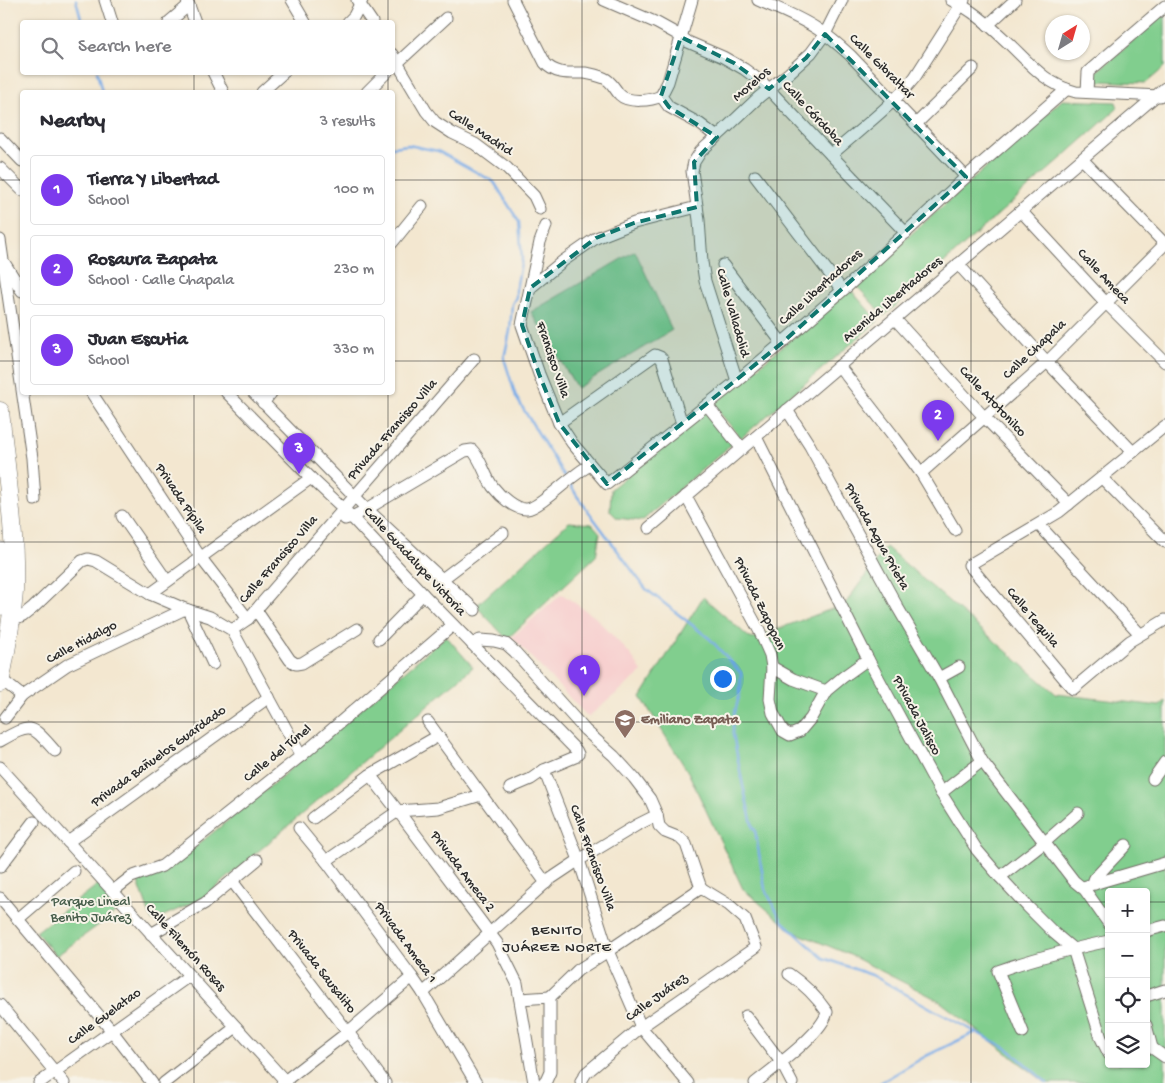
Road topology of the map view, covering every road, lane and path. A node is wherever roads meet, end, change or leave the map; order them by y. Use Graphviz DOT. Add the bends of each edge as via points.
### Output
graph roads {
  1 [pos="105,0"];
  2 [pos="292,0"];
  3 [pos="513,0"];
  4 [pos="604,0"];
  5 [pos="692,0"];
  6 [pos="758,0"];
  7 [pos="842,0"];
  8 [pos="1015,0"];
  9 [pos="360,1"];
  10 [pos="188,2"];
  11 [pos="959,2"];
  12 [pos="1165,6"];
  13 [pos="446,18"];
  14 [pos="111,20"];
  15 [pos="171,20"];
  16 [pos="194,20"];
  17 [pos="304,20"];
  18 [pos="350,20"];
  19 [pos="371,20"];
  20 [pos="988,25"];
  21 [pos="825,34"];
  22 [pos="681,37"];
  23 [pos="395,60"];
  24 [pos="395,63"];
  25 [pos="973,68"];
  26 [pos="214,75"];
  27 [pos="281,75"];
  28 [pos="384,75"];
  29 [pos="769,89"];
  30 [pos="1067,89"];
  31 [pos="221,90"];
  32 [pos="264,90"];
  33 [pos="369,90"];
  34 [pos="1093,92"];
  35 [pos="1162,94"];
  36 [pos="661,96"];
  37 [pos="893,101"];
  38 [pos="916,124"];
  39 [pos="717,137"];
  40 [pos="0,138"];
  41 [pos="831,156"];
  42 [pos="20,159"];
  43 [pos="1082,159"];
  44 [pos="0,168"];
  45 [pos="756,176"];
  46 [pos="966,177"];
  47 [pos="20,188"];
  48 [pos="696,194"];
  49 [pos="422,206"];
  50 [pos="697,207"];
  51 [pos="540,209"];
  52 [pos="1021,211"];
  53 [pos="546,226"];
  54 [pos="906,233"];
  55 [pos="395,239"];
  56 [pos="0,240"];
  57 [pos="1165,244"];
  58 [pos="2,261"];
  59 [pos="958,264"];
  60 [pos="723,265"];
  61 [pos="20,288"];
  62 [pos="530,288"];
  63 [pos="842,290"];
  64 [pos="1106,302"];
  65 [pos="895,318"];
  66 [pos="782,343"];
  67 [pos="474,359"];
  68 [pos="1046,362"];
  69 [pos="1165,362"];
  70 [pos="20,365"];
  71 [pos="839,366"];
  72 [pos="737,381"];
  73 [pos="24,395"];
  74 [pos="93,395"];
  75 [pos="229,395"];
  76 [pos="256,395"];
  77 [pos="270,395"];
  78 [pos="263,403"];
  79 [pos="710,409"];
  80 [pos="787,410"];
  81 [pos="0,411"];
  82 [pos="984,417"];
  83 [pos="559,423"];
  84 [pos="682,424"];
  85 [pos="1165,426"];
  86 [pos="756,436"];
  87 [pos="740,446"];
  88 [pos="1133,452"];
  89 [pos="590,465"];
  90 [pos="921,473"];
  91 [pos="311,478"];
  92 [pos="1102,478"];
  93 [pos="686,496"];
  94 [pos="354,497"];
  95 [pos="35,500"];
  96 [pos="1069,504"];
  97 [pos="367,509"];
  98 [pos="348,513"];
  99 [pos="122,516"];
  100 [pos="333,521"];
  101 [pos="1039,525"];
  102 [pos="649,528"];
  103 [pos="955,530"];
  104 [pos="504,533"];
  105 [pos="1165,542"];
  106 [pos="0,552"];
  107 [pos="201,558"];
  108 [pos="441,580"];
  109 [pos="167,582"];
  110 [pos="150,594"];
  111 [pos="423,594"];
  112 [pos="186,610"];
  113 [pos="475,610"];
  114 [pos="252,614"];
  115 [pos="6,616"];
  116 [pos="1165,620"];
  117 [pos="453,625"];
  118 [pos="357,629"];
  119 [pos="232,630"];
  120 [pos="1140,634"];
  121 [pos="379,639"];
  122 [pos="472,644"];
  123 [pos="868,659"];
  124 [pos="213,664"];
  125 [pos="772,667"];
  126 [pos="959,667"];
  127 [pos="939,678"];
  128 [pos="0,681"];
  129 [pos="826,691"];
  130 [pos="22,696"];
  131 [pos="269,697"];
  132 [pos="5,718"];
  133 [pos="428,722"];
  134 [pos="585,730"];
  135 [pos="438,736"];
  136 [pos="0,741"];
  137 [pos="571,744"];
  138 [pos="55,751"];
  139 [pos="301,756"];
  140 [pos="982,761"];
  141 [pos="1165,762"];
  142 [pos="0,767"];
  143 [pos="544,770"];
  144 [pos="370,775"];
  145 [pos="1153,779"];
  146 [pos="510,788"];
  147 [pos="941,793"];
  148 [pos="481,795"];
  149 [pos="398,811"];
  150 [pos="1078,813"];
  151 [pos="656,815"];
  152 [pos="312,818"];
  153 [pos="34,822"];
  154 [pos="298,828"];
  155 [pos="68,842"];
  156 [pos="1044,843"];
  157 [pos="1126,845"];
  158 [pos="257,860"];
  159 [pos="579,860"];
  160 [pos="326,861"];
  161 [pos="1165,862"];
  162 [pos="0,867"];
  163 [pos="74,871"];
  164 [pos="1000,877"];
  165 [pos="232,881"];
  166 [pos="546,884"];
  167 [pos="1095,884"];
  168 [pos="1083,887"];
  169 [pos="701,888"];
  170 [pos="113,891"];
  171 [pos="0,898"];
  172 [pos="1105,918"];
  173 [pos="18,919"];
  174 [pos="1165,926"];
  175 [pos="1150,930"];
  176 [pos="152,934"];
  177 [pos="489,934"];
  178 [pos="1105,942"];
  179 [pos="1074,948"];
  180 [pos="608,951"];
  181 [pos="789,974"];
  182 [pos="189,976"];
  183 [pos="412,977"];
  184 [pos="1165,990"];
  185 [pos="423,993"];
  186 [pos="1150,995"];
  187 [pos="550,997"];
  188 [pos="520,999"];
  189 [pos="0,1005"];
  190 [pos="746,1016"];
  191 [pos="641,1027"];
  192 [pos="236,1028"];
  193 [pos="112,1031"];
  194 [pos="348,1032"];
  195 [pos="1024,1032"];
  196 [pos="1105,1046"];
  197 [pos="1150,1050"];
  198 [pos="1165,1057"];
  199 [pos="781,1062"];
  200 [pos="55,1072"];
  201 [pos="284,1082"];
  202 [pos="581,1082"];
  203 [pos="39,1083"];
  204 [pos="64,1083"];
  205 [pos="152,1083"];
  206 [pos="164,1083"];
  207 [pos="385,1083"];
  208 [pos="476,1083"];
  209 [pos="534,1083"];
  210 [pos="544,1083"];
  211 [pos="688,1083"];
  212 [pos="755,1083"];
  213 [pos="792,1083"];
  1 -- 14 [label="street"];
  2 -- 17 [label="street"];
  3 -- 36 [label="street" via="549,68 606,78 626,99 646,100"];
  4 -- 22 [label="street, Calle Córdoba"];
  5 -- 22 [label="street"];
  6 -- 21 [label="street, Calle Gibraltar"];
  7 -- 21 [label="street, Morelos"];
  8 -- 20 [label="street"];
  9 -- 18 [label="street"];
  9 -- 19 [label="street"];
  10 -- 15 [label="street"];
  10 -- 16 [label="street"];
  11 -- 20 [label="street"];
  11 -- 37 [label="street" via="915,77"];
  12 -- 34 [label="street" via="1088,72"];
  13 -- 23 [label="street"];
  20 -- 30 [label="street" via="1030,65"];
  21 -- 29 [label="street, Morelos" via="806,58"];
  21 -- 37 [label="street, Calle Gibraltar" via="850,55"];
  22 -- 29 [label="street, Calle Córdoba" via="734,63"];
  22 -- 36 [label="street"];
  24 -- 51 [label="street, Calle Madrid" via="435,122 475,144 507,168 534,196"];
  25 -- 38 [label="street"];
  26 -- 31 [label="street"];
  27 -- 32 [label="street"];
  28 -- 33 [label="street"];
  29 -- 39 [label="street, Morelos"];
  29 -- 41 [label="street, Calle Córdoba"];
  30 -- 34 [label="street"];
  30 -- 46 [label="street, Calle Libertadores"];
  34 -- 35 [label="street" via="1143,96"];
  35 -- 43 [label="street, Avenida Libertadores"];
  36 -- 39 [label="street" via="669,107"];
  37 -- 38 [label="street, Calle Gibraltar"];
  37 -- 41 [label="street"];
  38 -- 46 [label="street, Calle Gibraltar"];
  39 -- 48 [label="street, Morelos" via="700,151 694,162 692,171"];
  40 -- 42 [label="street"];
  41 -- 54 [label="street, Calle Córdoba"];
  43 -- 52 [label="street, Avenida Libertadores"];
  43 -- 57 [label="street"];
  44 -- 47 [label="street"];
  45 -- 63 [label="street"];
  46 -- 54 [label="street, Calle Libertadores"];
  48 -- 50 [label="street, Calle Valladolid"];
  49 -- 55 [label="street"];
  50 -- 62 [label="street" via="634,222 596,238"];
  50 -- 72 [label="street, Calle Valladolid" via="705,281"];
  52 -- 59 [label="street, Avenida Libertadores"];
  52 -- 64 [label="street, Calle Ameca"];
  53 -- 62 [label="street, Francisco Villa"];
  54 -- 63 [label="street, Calle Libertadores"];
  56 -- 58 [label="street"];
  57 -- 64 [label="street, Calle Chapala"];
  58 -- 61 [label="street"];
  58 -- 70 [label="street"];
  59 -- 65 [label="street, Avenida Libertadores"];
  59 -- 68 [label="street"];
  60 -- 66 [label="street"];
  62 -- 83 [label="street, Francisco Villa" via="522,325"];
  63 -- 66 [label="street, Calle Libertadores"];
  64 -- 68 [label="street, Calle Chapala"];
  64 -- 69 [label="street, Calle Ameca"];
  65 -- 71 [label="street, Avenida Libertadores"];
  65 -- 82 [label="street, Calle Atotonilco"];
  66 -- 72 [label="street, Calle Libertadores"];
  67 -- 94 [label="street, Privada Francisco Villa"];
  68 -- 82 [label="street, Calle Chapala"];
  68 -- 88 [label="street"];
  71 -- 80 [label="street, Avenida Libertadores"];
  71 -- 90 [label="street"];
  72 -- 79 [label="street, Calle Libertadores"];
  73 -- 95 [label="street"];
  74 -- 107 [label="street, Privada Pípila"];
  75 -- 91 [label="street, Calle Guadalupe Victoria"];
  76 -- 78 [label="street, Calle Guadalupe Victoria"];
  77 -- 78 [label="street"];
  78 -- 94 [label="street, Calle Guadalupe Victoria"];
  79 -- 84 [label="street, Calle Libertadores"];
  79 -- 87 [label="street"];
  80 -- 86 [label="street, Avenida Libertadores"];
  80 -- 127 [label="street, Privada Agua Prieta"];
  81 -- 115 [label="main road" via="14,548 14,591"];
  82 -- 90 [label="street, Calle Chapala"];
  82 -- 96 [label="street, Calle Atotonilco"];
  83 -- 84 [label="street" via="658,355"];
  83 -- 89 [label="street, Francisco Villa"];
  84 -- 89 [label="street, Calle Libertadores" via="607,484"];
  85 -- 88 [label="street"];
  86 -- 87 [label="street, Avenida Libertadores"];
  86 -- 123 [label="street, Privada Jalisco"];
  87 -- 93 [label="street, Avenida Libertadores"];
  88 -- 92 [label="street"];
  89 -- 97 [label="street" via="542,502 530,509 520,508 493,486 476,454 472,450 465,451"];
  90 -- 103 [label="street"];
  91 -- 98 [label="street, Calle Guadalupe Victoria"];
  91 -- 107 [label="street"];
  92 -- 96 [label="street"];
  92 -- 105 [label="street"];
  93 -- 102 [label="street, Avenida Libertadores"];
  93 -- 125 [label="street, Privada Zapopan" via="759,630"];
  94 -- 97 [label="street, Calle Guadalupe Victoria"];
  94 -- 98 [label="street, Privada Francisco Villa"];
  96 -- 101 [label="street"];
  97 -- 98 [label="street"];
  97 -- 108 [label="street, Calle Guadalupe Victoria"];
  98 -- 100 [label="street, Privada Francisco Villa"];
  98 -- 111 [label="street, Calle Guadalupe Victoria"];
  99 -- 109 [label="street"];
  100 -- 114 [label="street, Calle Francisco Villa"];
  101 -- 120 [label="street"];
  101 -- 120 [label="street, Calle Tequila" via="969,565 1073,689"];
  104 -- 108 [label="street"];
  106 -- 115 [label="main road"];
  107 -- 109 [label="street"];
  107 -- 114 [label="street, Privada Pípila"];
  108 -- 113 [label="street, Calle Guadalupe Victoria"];
  109 -- 110 [label="street"];
  110 -- 112 [label="street"];
  110 -- 115 [label="street" via="96,561 84,560 23,616"];
  111 -- 117 [label="street, Calle Guadalupe Victoria"];
  111 -- 121 [label="street"];
  112 -- 119 [label="street"];
  112 -- 124 [label="street"];
  112 -- 130 [label="street, Calle Hidalgo" via="67,665"];
  114 -- 118 [label="street, Privada Pípila" via="296,664"];
  114 -- 119 [label="street, Calle Francisco Villa"];
  115 -- 128 [label="main road"];
  116 -- 120 [label="street"];
  117 -- 122 [label="street, Calle Guadalupe Victoria"];
  117 -- 139 [label="street, Calle del Túnel"];
  119 -- 131 [label="street"];
  122 -- 134 [label="street" via="480,640 506,644"];
  122 -- 137 [label="street, Calle Guadalupe Victoria"];
  123 -- 129 [label="street, Privada Zapopan"];
  123 -- 147 [label="street, Privada Jalisco"];
  125 -- 129 [label="street"];
  125 -- 129 [label="street, Privada Zapopan" via="770,699 773,713 783,731 790,735 800,731"];
  126 -- 127 [label="street"];
  127 -- 140 [label="street, Privada Agua Prieta"];
  128 -- 130 [label="street"];
  130 -- 132 [label="street, Calle Hidalgo"];
  131 -- 139 [label="street"];
  131 -- 155 [label="street, Privada Bañuelos Guardado"];
  133 -- 135 [label="street"];
  134 -- 137 [label="street" via="580,739"];
  134 -- 151 [label="street" via="634,778 650,799"];
  135 -- 144 [label="street"];
  135 -- 148 [label="street"];
  136 -- 138 [label="street" via="19,731 33,729"];
  137 -- 143 [label="street, Calle Guadalupe Victoria" via="578,754 575,757"];
  139 -- 170 [label="street, Calle del Túnel" via="162,866 131,877"];
  140 -- 147 [label="street"];
  140 -- 156 [label="street, Privada Agua Prieta"];
  141 -- 145 [label="street"];
  142 -- 155 [label="street, Calle Filemón Rosas"];
  143 -- 146 [label="street"];
  143 -- 159 [label="street, Calle Francisco Villa"];
  144 -- 149 [label="street, Privada Ameca 2"];
  144 -- 152 [label="street"];
  147 -- 164 [label="street, Privada Jalisco" via="977,850"];
  148 -- 149 [label="street" via="443,807"];
  148 -- 166 [label="street"];
  149 -- 160 [label="street"];
  149 -- 177 [label="street, Privada Ameca 2"];
  150 -- 156 [label="street"];
  151 -- 159 [label="street"];
  151 -- 169 [label="street" via="665,832 686,844"];
  153 -- 162 [label="street"];
  154 -- 160 [label="street, Privada Ameca 1"];
  155 -- 170 [label="street, Calle Filemón Rosas"];
  156 -- 164 [label="street"];
  156 -- 168 [label="street, Privada Agua Prieta" via="1074,881"];
  157 -- 167 [label="street" via="1094,878"];
  158 -- 165 [label="street"];
  159 -- 166 [label="street"];
  159 -- 180 [label="street, Calle Francisco Villa"];
  160 -- 183 [label="street, Privada Ameca 1"];
  161 -- 167 [label="street"];
  163 -- 173 [label="street"];
  164 -- 179 [label="street, Privada Jalisco" via="1054,933"];
  165 -- 176 [label="street" via="205,904"];
  165 -- 194 [label="street, Privada Sausalito"];
  166 -- 177 [label="street"];
  167 -- 168 [label="street"];
  168 -- 172 [label="street, Privada Agua Prieta"];
  169 -- 180 [label="street"];
  169 -- 191 [label="street, Calle Juárez" via="745,919 756,947"];
  170 -- 176 [label="street, Calle Filemón Rosas"];
  171 -- 173 [label="street"];
  173 -- 193 [label="street"];
  174 -- 175 [label="street"];
  176 -- 182 [label="street, Calle Filemón Rosas"];
  177 -- 185 [label="street"];
  177 -- 188 [label="street, Privada Ameca 2" via="517,983"];
  178 -- 179 [label="street"];
  179 -- 195 [label="street" via="998,971"];
  179 -- 196 [label="street"];
  180 -- 187 [label="street" via="578,970"];
  180 -- 191 [label="street, Calle Francisco Villa"];
  181 -- 199 [label="street" via="803,984 827,1012 826,1019"];
  182 -- 192 [label="street, Calle Filemón Rosas"];
  182 -- 193 [label="street, Calle Guelatao"];
  183 -- 185 [label="street, Privada Ameca 1"];
  183 -- 194 [label="street"];
  184 -- 186 [label="street"];
  185 -- 208 [label="street, Privada Ameca 1"];
  187 -- 188 [label="street"];
  187 -- 210 [label="street" via="550,1072"];
  188 -- 209 [label="street, Privada Ameca 2"];
  189 -- 200 [label="street"];
  190 -- 199 [label="street"];
  191 -- 202 [label="street, Calle Juárez" via="586,1073"];
  191 -- 211 [label="street, Calle Francisco Villa"];
  192 -- 201 [label="street, Calle Filemón Rosas"];
  192 -- 206 [label="street"];
  193 -- 200 [label="street, Calle Guelatao"];
  193 -- 205 [label="street"];
  194 -- 201 [label="street"];
  194 -- 207 [label="street, Privada Sausalito"];
  197 -- 198 [label="street"];
  199 -- 212 [label="street"];
  199 -- 213 [label="street"];
  200 -- 203 [label="street, Calle Guelatao"];
  200 -- 204 [label="street"];
}
